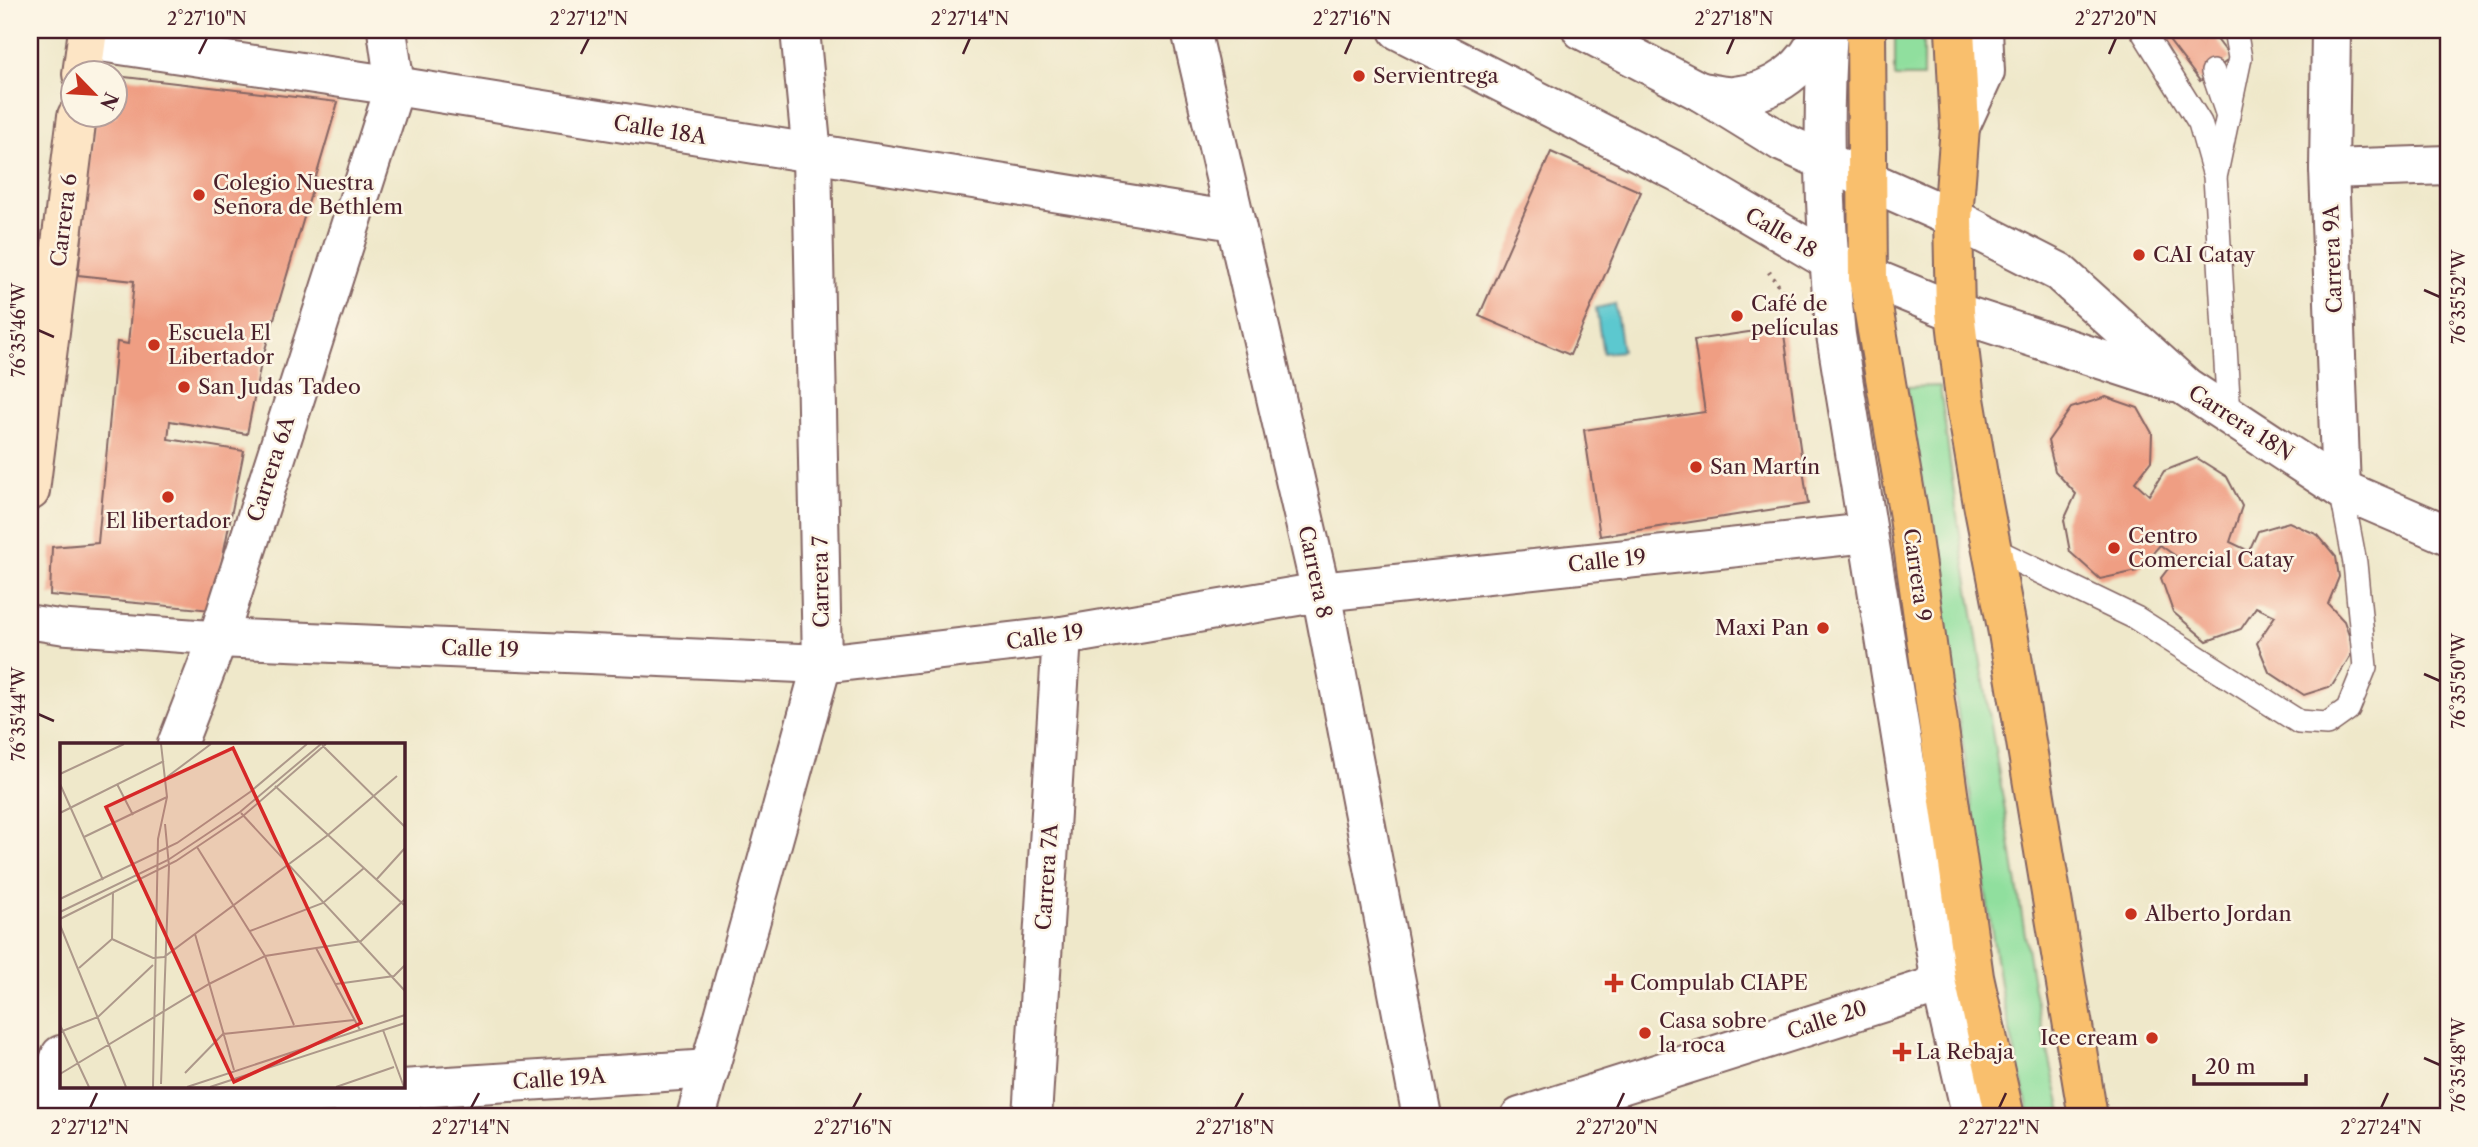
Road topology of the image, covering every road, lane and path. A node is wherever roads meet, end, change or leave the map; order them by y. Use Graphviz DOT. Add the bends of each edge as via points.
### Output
graph roads {
  1 [pos="387,30"];
  2 [pos="800,30"];
  3 [pos="1191,30"];
  4 [pos="1398,30"];
  5 [pos="1582,30"];
  6 [pos="1822,30"];
  7 [pos="1828,30"];
  8 [pos="1866,30"];
  9 [pos="1955,30"];
  10 [pos="1983,30"];
  11 [pos="2142,30"];
  12 [pos="2235,30"];
  13 [pos="2331,30"];
  14 [pos="85,48"];
  15 [pos="2213,72"];
  16 [pos="394,86"];
  17 [pos="1701,92"];
  18 [pos="2228,119"];
  19 [pos="1959,127"];
  20 [pos="75,130"];
  21 [pos="812,155"];
  22 [pos="1823,161"];
  23 [pos="2448,165"];
  24 [pos="2329,169"];
  25 [pos="2215,176"];
  26 [pos="1866,180"];
  27 [pos="1953,218"];
  28 [pos="1234,221"];
  29 [pos="1828,260"];
  30 [pos="1868,278"];
  31 [pos="1955,312"];
  32 [pos="2186,387"];
  33 [pos="2229,415"];
  34 [pos="2341,489"];
  35 [pos="30,491"];
  36 [pos="1868,533"];
  37 [pos="2448,535"];
  38 [pos="1993,549"];
  39 [pos="1321,592"];
  40 [pos="30,622"];
  41 [pos="1062,636"];
  42 [pos="218,638"];
  43 [pos="822,664"];
  44 [pos="177,743"];
  45 [pos="1957,980"];
  46 [pos="60,1057"];
  47 [pos="710,1069"];
  48 [pos="36,1104"];
  49 [pos="367,1104"];
  50 [pos="695,1117"];
  51 [pos="1032,1117"];
  52 [pos="1422,1117"];
  53 [pos="1520,1117"];
  54 [pos="1972,1117"];
  55 [pos="2005,1117"];
  56 [pos="2088,1117"];
  1 -- 16 [label="street, Carrera 6A"];
  2 -- 21 [label="street, Carrera 7"];
  3 -- 28 [label="street, Carrera 8"];
  4 -- 29 [label="street, Calle 18" via="1678,172"];
  5 -- 17 [label="street"];
  6 -- 17 [label="street" via="1816,46 1795,72 1766,89 1733,96"];
  7 -- 22 [label="street"];
  8 -- 26 [label="main road, Carrera 9"];
  9 -- 19 [label="main road"];
  10 -- 19 [label="street" via="1985,72"];
  11 -- 25 [label="lane" via="2200,123"];
  12 -- 18 [label="lane" via="2240,58"];
  13 -- 24 [label="street, Carrera 9A"];
  14 -- 16 [label="street, Calle 18A"];
  15 -- 18 [label="lane"];
  16 -- 21 [label="street, Calle 18A"];
  16 -- 42 [label="street, Carrera 6A"];
  17 -- 22 [label="street" via="1782,142"];
  18 -- 25 [label="lane"];
  19 -- 27 [label="main road"];
  20 -- 35 [label="main road, Carrera 6"];
  21 -- 28 [label="street, Calle 18A"];
  21 -- 43 [label="street, Carrera 7"];
  22 -- 26 [label="street"];
  22 -- 29 [label="street"];
  23 -- 24 [label="street"];
  24 -- 34 [label="street, Carrera 9A"];
  25 -- 33 [label="lane"];
  26 -- 27 [label="street"];
  26 -- 30 [label="main road, Carrera 9"];
  27 -- 31 [label="main road"];
  27 -- 32 [label="street, Carrera 18N" via="2059,272"];
  28 -- 39 [label="street, Carrera 8"];
  29 -- 30 [label="street, Calle 18"];
  29 -- 36 [label="street"];
  30 -- 31 [label="street, Calle 18"];
  30 -- 45 [label="main road, Carrera 9" via="1909,517"];
  31 -- 32 [label="street, Calle 18"];
  31 -- 38 [label="main road" via="1965,399"];
  32 -- 33 [label="street, Carrera 18N"];
  33 -- 34 [label="street, Carrera 18N"];
  34 -- 37 [label="street, Carrera 18N"];
  34 -- 38 [label="lane" via="2355,563 2365,667 2348,709 2327,724 2299,722 2136,618"];
  36 -- 39 [label="street, Calle 19"];
  36 -- 45 [label="street"];
  38 -- 56 [label="main road"];
  39 -- 41 [label="street, Calle 19"];
  39 -- 52 [label="street, Carrera 8"];
  40 -- 42 [label="street"];
  41 -- 43 [label="street, Calle 19"];
  41 -- 51 [label="street, Carrera 7A"];
  42 -- 43 [label="street, Calle 19"];
  42 -- 44 [label="street, Carrera 6A"];
  43 -- 47 [label="street, Carrera 7"];
  45 -- 53 [label="street, Calle 20"];
  45 -- 54 [label="street"];
  45 -- 55 [label="main road, Carrera 9"];
  46 -- 48 [label="street"];
  47 -- 49 [label="street, Calle 19A"];
  47 -- 50 [label="street, Carrera 7"];
  48 -- 49 [label="street, Calle 19A"];
}
